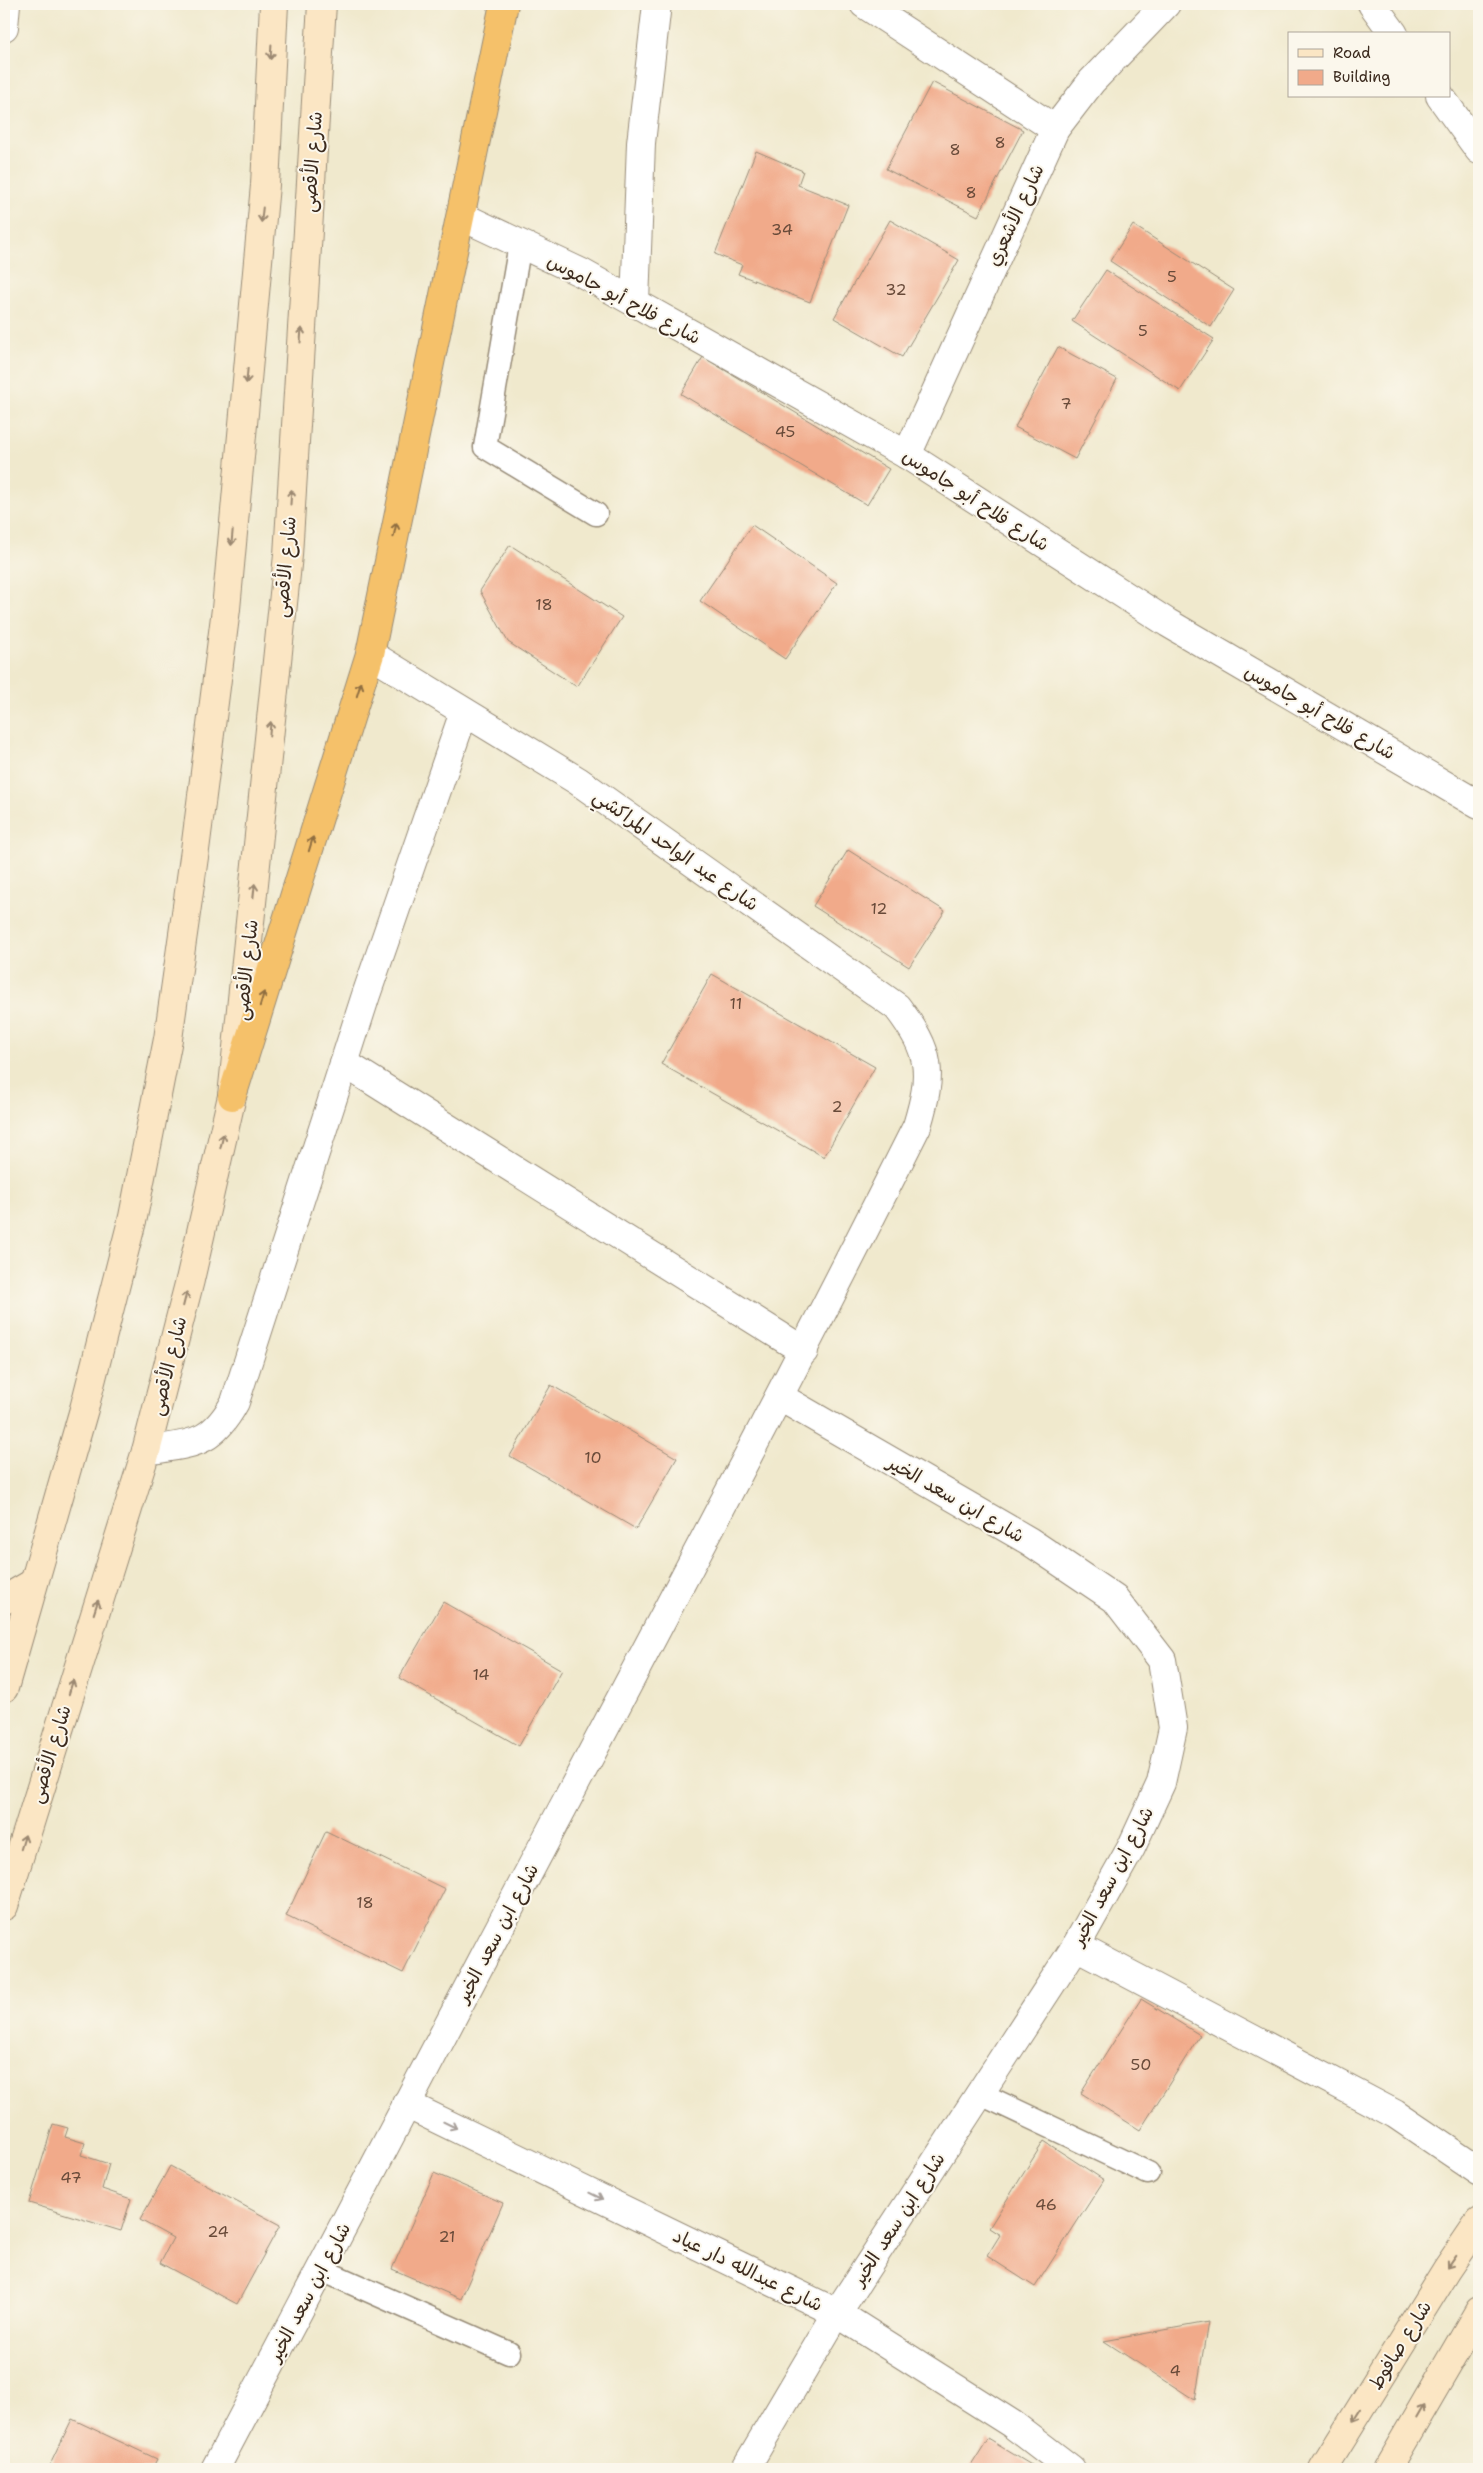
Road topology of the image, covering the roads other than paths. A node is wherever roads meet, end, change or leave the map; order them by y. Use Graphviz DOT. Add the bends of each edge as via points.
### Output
graph roads {
  1 [pos="6,4"];
  2 [pos="274,4"];
  3 [pos="322,4"];
  4 [pos="504,4"];
  5 [pos="657,4"];
  6 [pos="864,4"];
  7 [pos="1166,4"];
  8 [pos="1372,4"];
  9 [pos="4,27"];
  10 [pos="1393,32"];
  11 [pos="1441,98"];
  12 [pos="1055,129"];
  13 [pos="1479,150"];
  14 [pos="461,216"];
  15 [pos="520,244"];
  16 [pos="635,303"];
  17 [pos="907,455"];
  18 [pos="596,514"];
  19 [pos="370,654"];
  20 [pos="464,712"];
  21 [pos="1479,805"];
  22 [pos="344,1062"];
  23 [pos="927,1091"];
  24 [pos="232,1096"];
  25 [pos="804,1351"];
  26 [pos="780,1397"];
  27 [pos="146,1451"];
  28 [pos="33,1583"];
  29 [pos="4,1600"];
  30 [pos="4,1688"];
  31 [pos="4,1906"];
  32 [pos="1076,1946"];
  33 [pos="981,2094"];
  34 [pos="406,2104"];
  35 [pos="1479,2171"];
  36 [pos="1148,2173"];
  37 [pos="1479,2222"];
  38 [pos="322,2270"];
  39 [pos="1479,2311"];
  40 [pos="837,2313"];
  41 [pos="509,2353"];
  42 [pos="215,2469"];
  43 [pos="745,2469"];
  44 [pos="1071,2469"];
  45 [pos="1323,2469"];
  46 [pos="1387,2469"];
  1 -- 9 [label="street"];
  2 -- 28 [label="main road, one-way" via="265,185 226,609 168,1039 133,1217 84,1409"];
  24 -- 3 [label="main road, شارع الأقصى, one-way" via="288,555"];
  4 -- 14 [label="highway"];
  5 -- 16 [label="street" via="641,143"];
  6 -- 12 [label="street"];
  7 -- 12 [label="street, شارع الأشعري" via="1092,81"];
  8 -- 10 [label="street"];
  11 -- 13 [label="street"];
  12 -- 17 [label="street, شارع الأشعري"];
  14 -- 15 [label="street, شارع فلاح أبو جاموس"];
  19 -- 14 [label="highway, one-way"];
  15 -- 16 [label="street, شارع فلاح أبو جاموس" via="582,272"];
  15 -- 18 [label="lane" via="485,447"];
  16 -- 17 [label="street, شارع فلاح أبو جاموس"];
  17 -- 21 [label="street, شارع فلاح أبو جاموس" via="1168,624"];
  19 -- 20 [label="street, شارع عبد الواحد المراكشي"];
  24 -- 19 [label="highway, one-way"];
  20 -- 22 [label="street"];
  20 -- 23 [label="street, شارع عبد الواحد المراكشي" via="578,781 897,1007 914,1028 928,1064"];
  22 -- 25 [label="street"];
  22 -- 27 [label="street" via="235,1402 225,1421 212,1434 193,1442"];
  23 -- 25 [label="street, شارع ابن سعد الخير" via="917,1126"];
  27 -- 24 [label="main road, شارع الأقصى, one-way" via="190,1280"];
  25 -- 26 [label="street, شارع ابن سعد الخير"];
  26 -- 32 [label="street, شارع ابن سعد الخير" via="1029,1541 1115,1600 1162,1660 1173,1728 1161,1783 1131,1848"];
  26 -- 34 [label="street, شارع ابن سعد الخير"];
  31 -- 27 [label="main road, شارع الأقصى, one-way"];
  28 -- 29 [label="main road"];
  28 -- 30 [label="main road"];
  32 -- 33 [label="street, شارع ابن سعد الخير"];
  32 -- 35 [label="street" via="1395,2114"];
  33 -- 36 [label="lane"];
  33 -- 40 [label="street, شارع ابن سعد الخير"];
  34 -- 38 [label="street, شارع ابن سعد الخير"];
  34 -- 40 [label="street, شارع عبدالله دار عياد, one-way"];
  37 -- 45 [label="main road, شارع صافوط, one-way"];
  38 -- 41 [label="lane"];
  38 -- 42 [label="street, شارع ابن سعد الخير"];
  46 -- 39 [label="main road, one-way"];
  40 -- 43 [label="street, شارع ابن سعد الخير"];
  40 -- 44 [label="street, شارع عبدالله دار عياد" via="1012,2424"];
}
